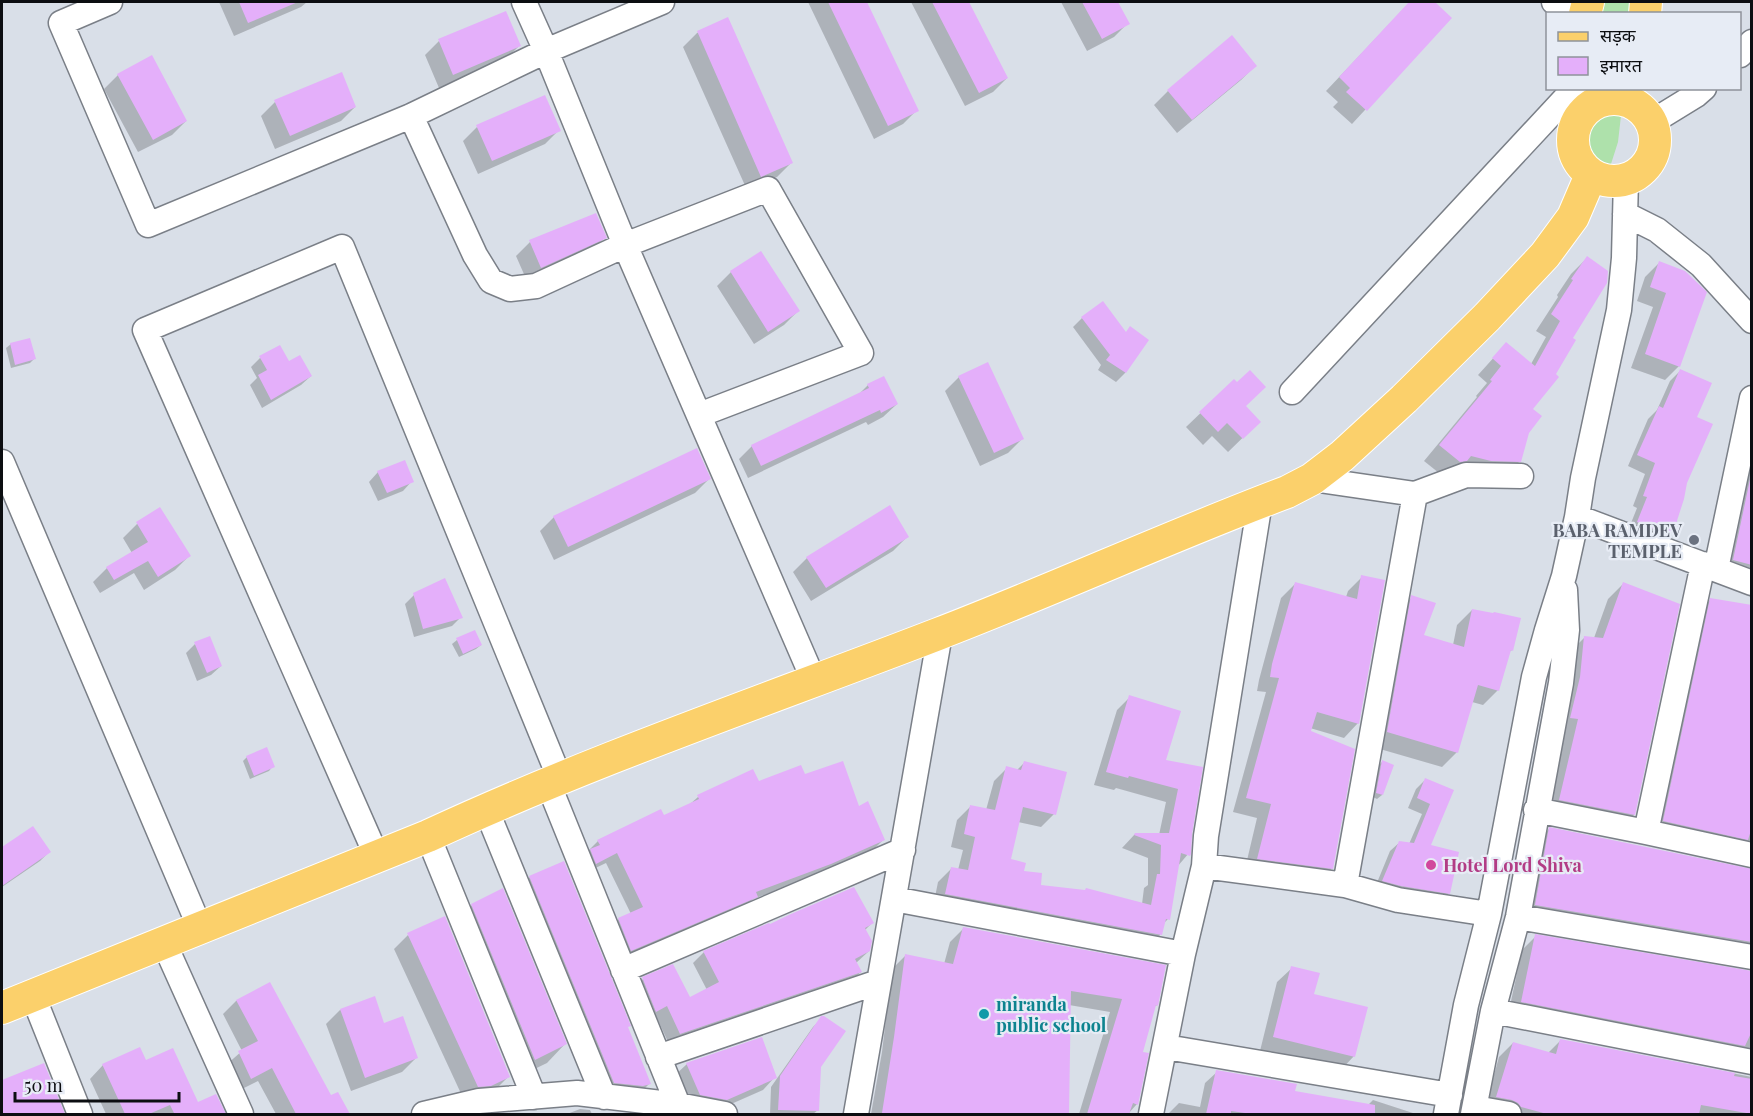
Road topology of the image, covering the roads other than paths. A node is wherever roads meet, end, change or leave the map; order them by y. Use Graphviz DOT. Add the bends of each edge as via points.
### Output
graph roads {
  1 [pos="110,2"];
  2 [pos="524,2"];
  3 [pos="662,2"];
  4 [pos="1554,2"];
  5 [pos="1566,12"];
  6 [pos="1752,42"];
  7 [pos="546,51"];
  8 [pos="1741,54"];
  9 [pos="1702,90"];
  10 [pos="1580,97"];
  11 [pos="1642,105"];
  12 [pos="411,116"];
  13 [pos="1591,175"];
  14 [pos="1626,179"];
  15 [pos="1625,214"];
  16 [pos="625,244"];
  17 [pos="1752,321"];
  18 [pos="1292,392"];
  19 [pos="1752,398"];
  20 [pos="699,415"];
  21 [pos="2,462"];
  22 [pos="1521,476"];
  23 [pos="1312,479"];
  24 [pos="1415,494"];
  25 [pos="1260,502"];
  26 [pos="1577,517"];
  27 [pos="1710,566"];
  28 [pos="1564,576"];
  29 [pos="1752,583"];
  30 [pos="940,634"];
  31 [pos="814,681"];
  32 [pos="554,781"];
  33 [pos="486,809"];
  34 [pos="1536,810"];
  35 [pos="1646,832"];
  36 [pos="428,836"];
  37 [pos="903,850"];
  38 [pos="1752,855"];
  39 [pos="377,857"];
  40 [pos="1204,866"];
  41 [pos="1345,885"];
  42 [pos="894,900"];
  43 [pos="1489,914"];
  44 [pos="1518,917"];
  45 [pos="200,928"];
  46 [pos="164,943"];
  47 [pos="1183,954"];
  48 [pos="1752,957"];
  49 [pos="623,970"];
  50 [pos="878,982"];
  51 [pos="33,996"];
  52 [pos="2,1008"];
  53 [pos="1493,1011"];
  54 [pos="1166,1047"];
  55 [pos="658,1057"];
  56 [pos="1752,1062"];
  57 [pos="534,1097"];
  58 [pos="604,1097"];
  59 [pos="678,1105"];
  60 [pos="1448,1105"];
  61 [pos="1474,1111"];
  62 [pos="80,1114"];
  63 [pos="241,1114"];
  64 [pos="424,1114"];
  65 [pos="725,1114"];
  66 [pos="856,1114"];
  67 [pos="1151,1114"];
  68 [pos="1509,1114"];
  1 -- 12 [label="street" via="61,23 148,225"];
  2 -- 7 [label="street"];
  3 -- 7 [label="street"];
  4 -- 5 [label="street"];
  6 -- 8 [label="street"];
  7 -- 12 [label="street"];
  7 -- 16 [label="street"];
  9 -- 11 [label="street" via="1696,95"];
  10 -- 11 [label="main road" via="1591,105 1614,98"];
  10 -- 13 [label="main road" via="1573,146 1582,167"];
  10 -- 18 [label="street"];
  11 -- 14 [label="main road" via="1655,133 1655,145 1645,166"];
  12 -- 16 [label="street" via="475,255 491,281 510,289 536,286"];
  13 -- 14 [label="main road" via="1602,180"];
  13 -- 23 [label="main road" via="1573,217 1545,255 1404,399"];
  14 -- 15 [label="street"];
  15 -- 17 [label="street" via="1657,230 1701,265"];
  15 -- 26 [label="street" via="1618,310"];
  16 -- 20 [label="street"];
  16 -- 20 [label="street" via="768,189 861,353"];
  19 -- 27 [label="street"];
  20 -- 31 [label="street"];
  21 -- 45 [label="street"];
  22 -- 24 [label="street" via="1466,475"];
  23 -- 24 [label="street"];
  23 -- 25 [label="main road"];
  24 -- 41 [label="street"];
  25 -- 30 [label="main road"];
  25 -- 40 [label="street"];
  26 -- 27 [label="street"];
  26 -- 28 [label="street"];
  27 -- 29 [label="street"];
  27 -- 35 [label="street"];
  28 -- 34 [label="street" via="1567,630 1561,683"];
  28 -- 43 [label="street" via="1534,677"];
  30 -- 31 [label="main road"];
  30 -- 37 [label="street"];
  31 -- 32 [label="main road"];
  32 -- 33 [label="main road"];
  32 -- 39 [label="street" via="342,247 145,330"];
  32 -- 49 [label="street"];
  33 -- 36 [label="main road"];
  33 -- 58 [label="street"];
  34 -- 35 [label="street"];
  34 -- 44 [label="street"];
  35 -- 38 [label="street"];
  36 -- 39 [label="main road"];
  36 -- 57 [label="street"];
  37 -- 42 [label="street"];
  37 -- 49 [label="street"];
  39 -- 45 [label="main road"];
  40 -- 41 [label="street"];
  40 -- 47 [label="street"];
  41 -- 43 [label="street" via="1398,900"];
  42 -- 47 [label="street"];
  42 -- 50 [label="street"];
  43 -- 60 [label="street" via="1466,1005"];
  44 -- 48 [label="street"];
  44 -- 53 [label="street"];
  45 -- 46 [label="main road"];
  46 -- 51 [label="main road"];
  46 -- 63 [label="street"];
  47 -- 54 [label="street"];
  49 -- 55 [label="street"];
  50 -- 55 [label="street"];
  50 -- 66 [label="street"];
  51 -- 52 [label="main road"];
  51 -- 62 [label="street"];
  53 -- 56 [label="street"];
  53 -- 61 [label="street"];
  54 -- 60 [label="street"];
  54 -- 67 [label="street"];
  55 -- 59 [label="street"];
  57 -- 58 [label="street" via="577,1093"];
  57 -- 64 [label="street" via="479,1101"];
  58 -- 59 [label="street"];
  59 -- 65 [label="street"];
  61 -- 68 [label="street"];
}
